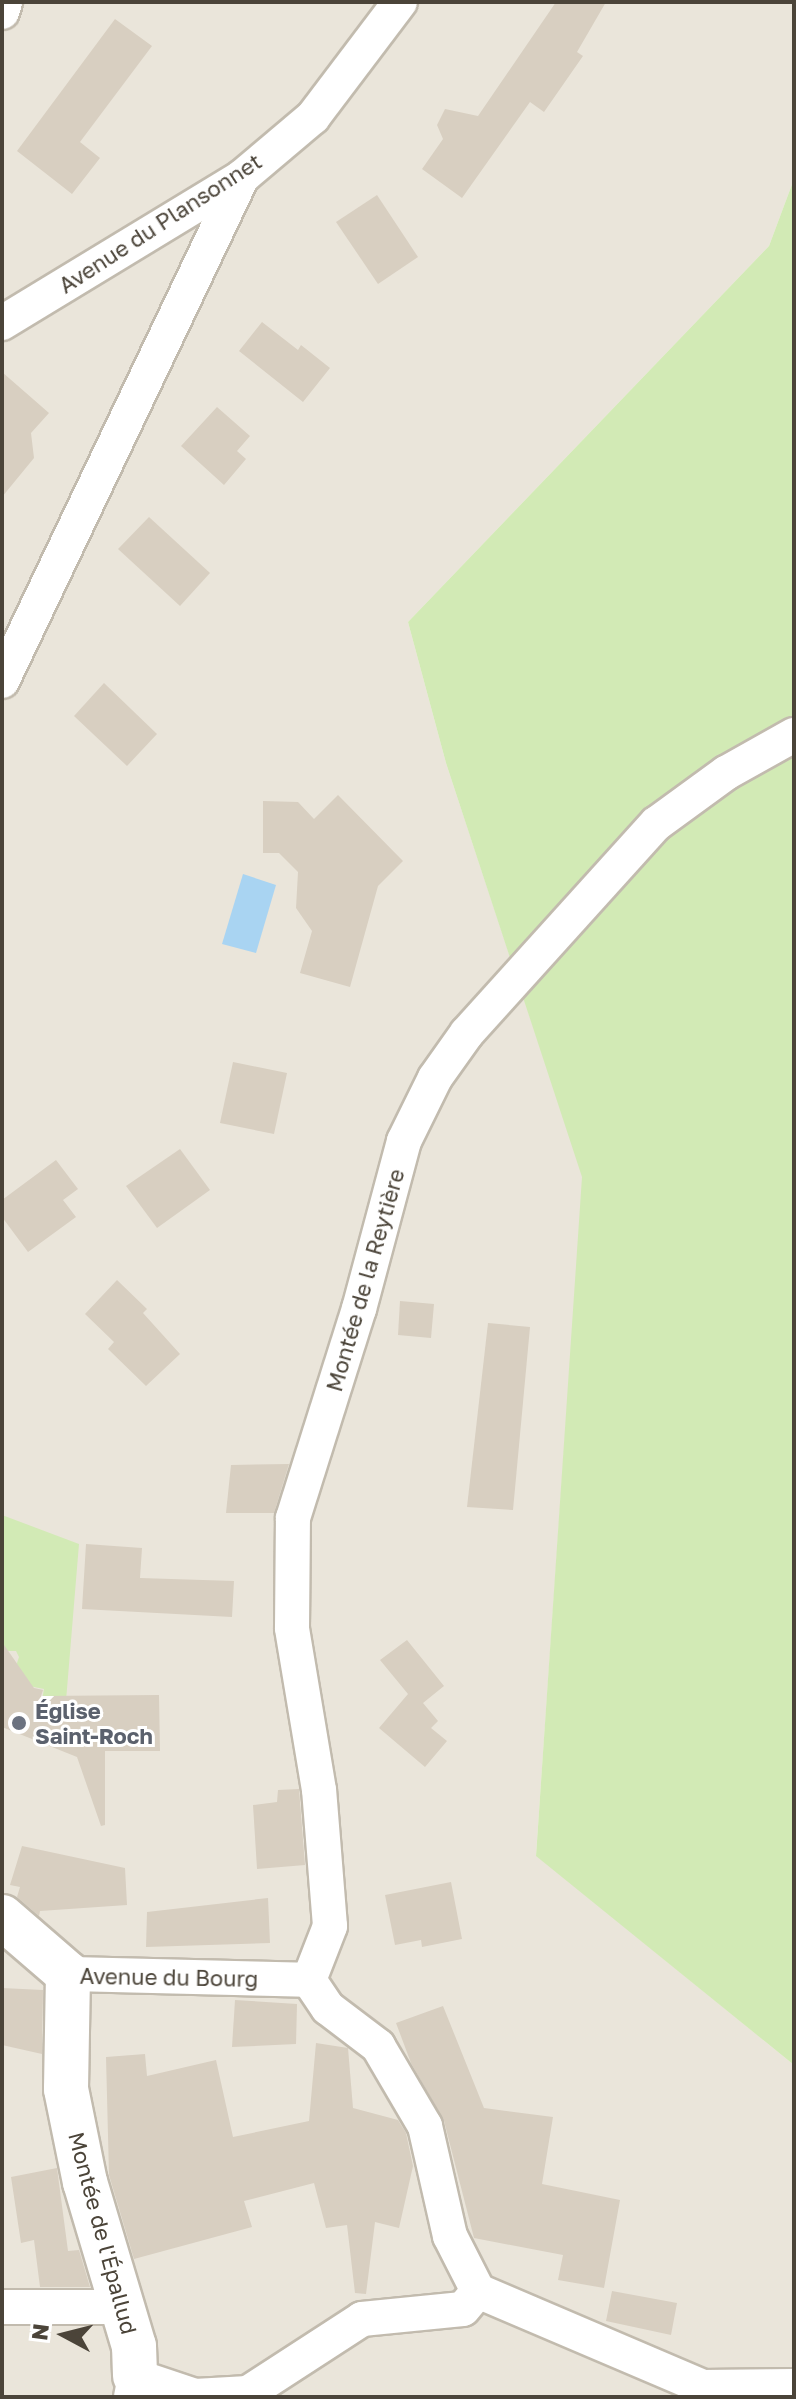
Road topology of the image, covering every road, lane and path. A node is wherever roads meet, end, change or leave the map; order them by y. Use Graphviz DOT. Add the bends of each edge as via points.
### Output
graph roads {
  1 [pos="5,2"];
  2 [pos="400,2"];
  3 [pos="2,12"];
  4 [pos="242,177"];
  5 [pos="2,323"];
  6 [pos="2,681"];
  7 [pos="794,735"];
  8 [pos="2,1917"];
  9 [pos="68,1974"];
  10 [pos="309,1980"];
  11 [pos="478,2291"];
  12 [pos="2,2307"];
  13 [pos="122,2307"];
  14 [pos="794,2386"];
  15 [pos="133,2387"];
  1 -- 3 [label="street"];
  2 -- 4 [label="street, Avenue du Plansonnet" via="313,117"];
  4 -- 5 [label="street, Avenue du Plansonnet"];
  4 -- 6 [label="street"];
  7 -- 10 [label="street, Montée de la Reytière" via="726,773 656,824 467,1033 435,1078 404,1141 359,1309 293,1518 292,1628 319,1790 330,1926"];
  8 -- 9 [label="street, Avenue du Bourg"];
  9 -- 10 [label="street, Avenue du Bourg"];
  9 -- 13 [label="street, Montée de l'Épallud" via="66,2089 85,2182"];
  10 -- 11 [label="street" via="328,2008 378,2046 425,2126 450,2236"];
  11 -- 14 [label="street" via="703,2387"];
  11 -- 15 [label="street" via="463,2309 362,2319 248,2393 195,2396"];
  12 -- 13 [label="street"];
  13 -- 15 [label="street, Montée de l'Épallud" via="134,2346"];
}
